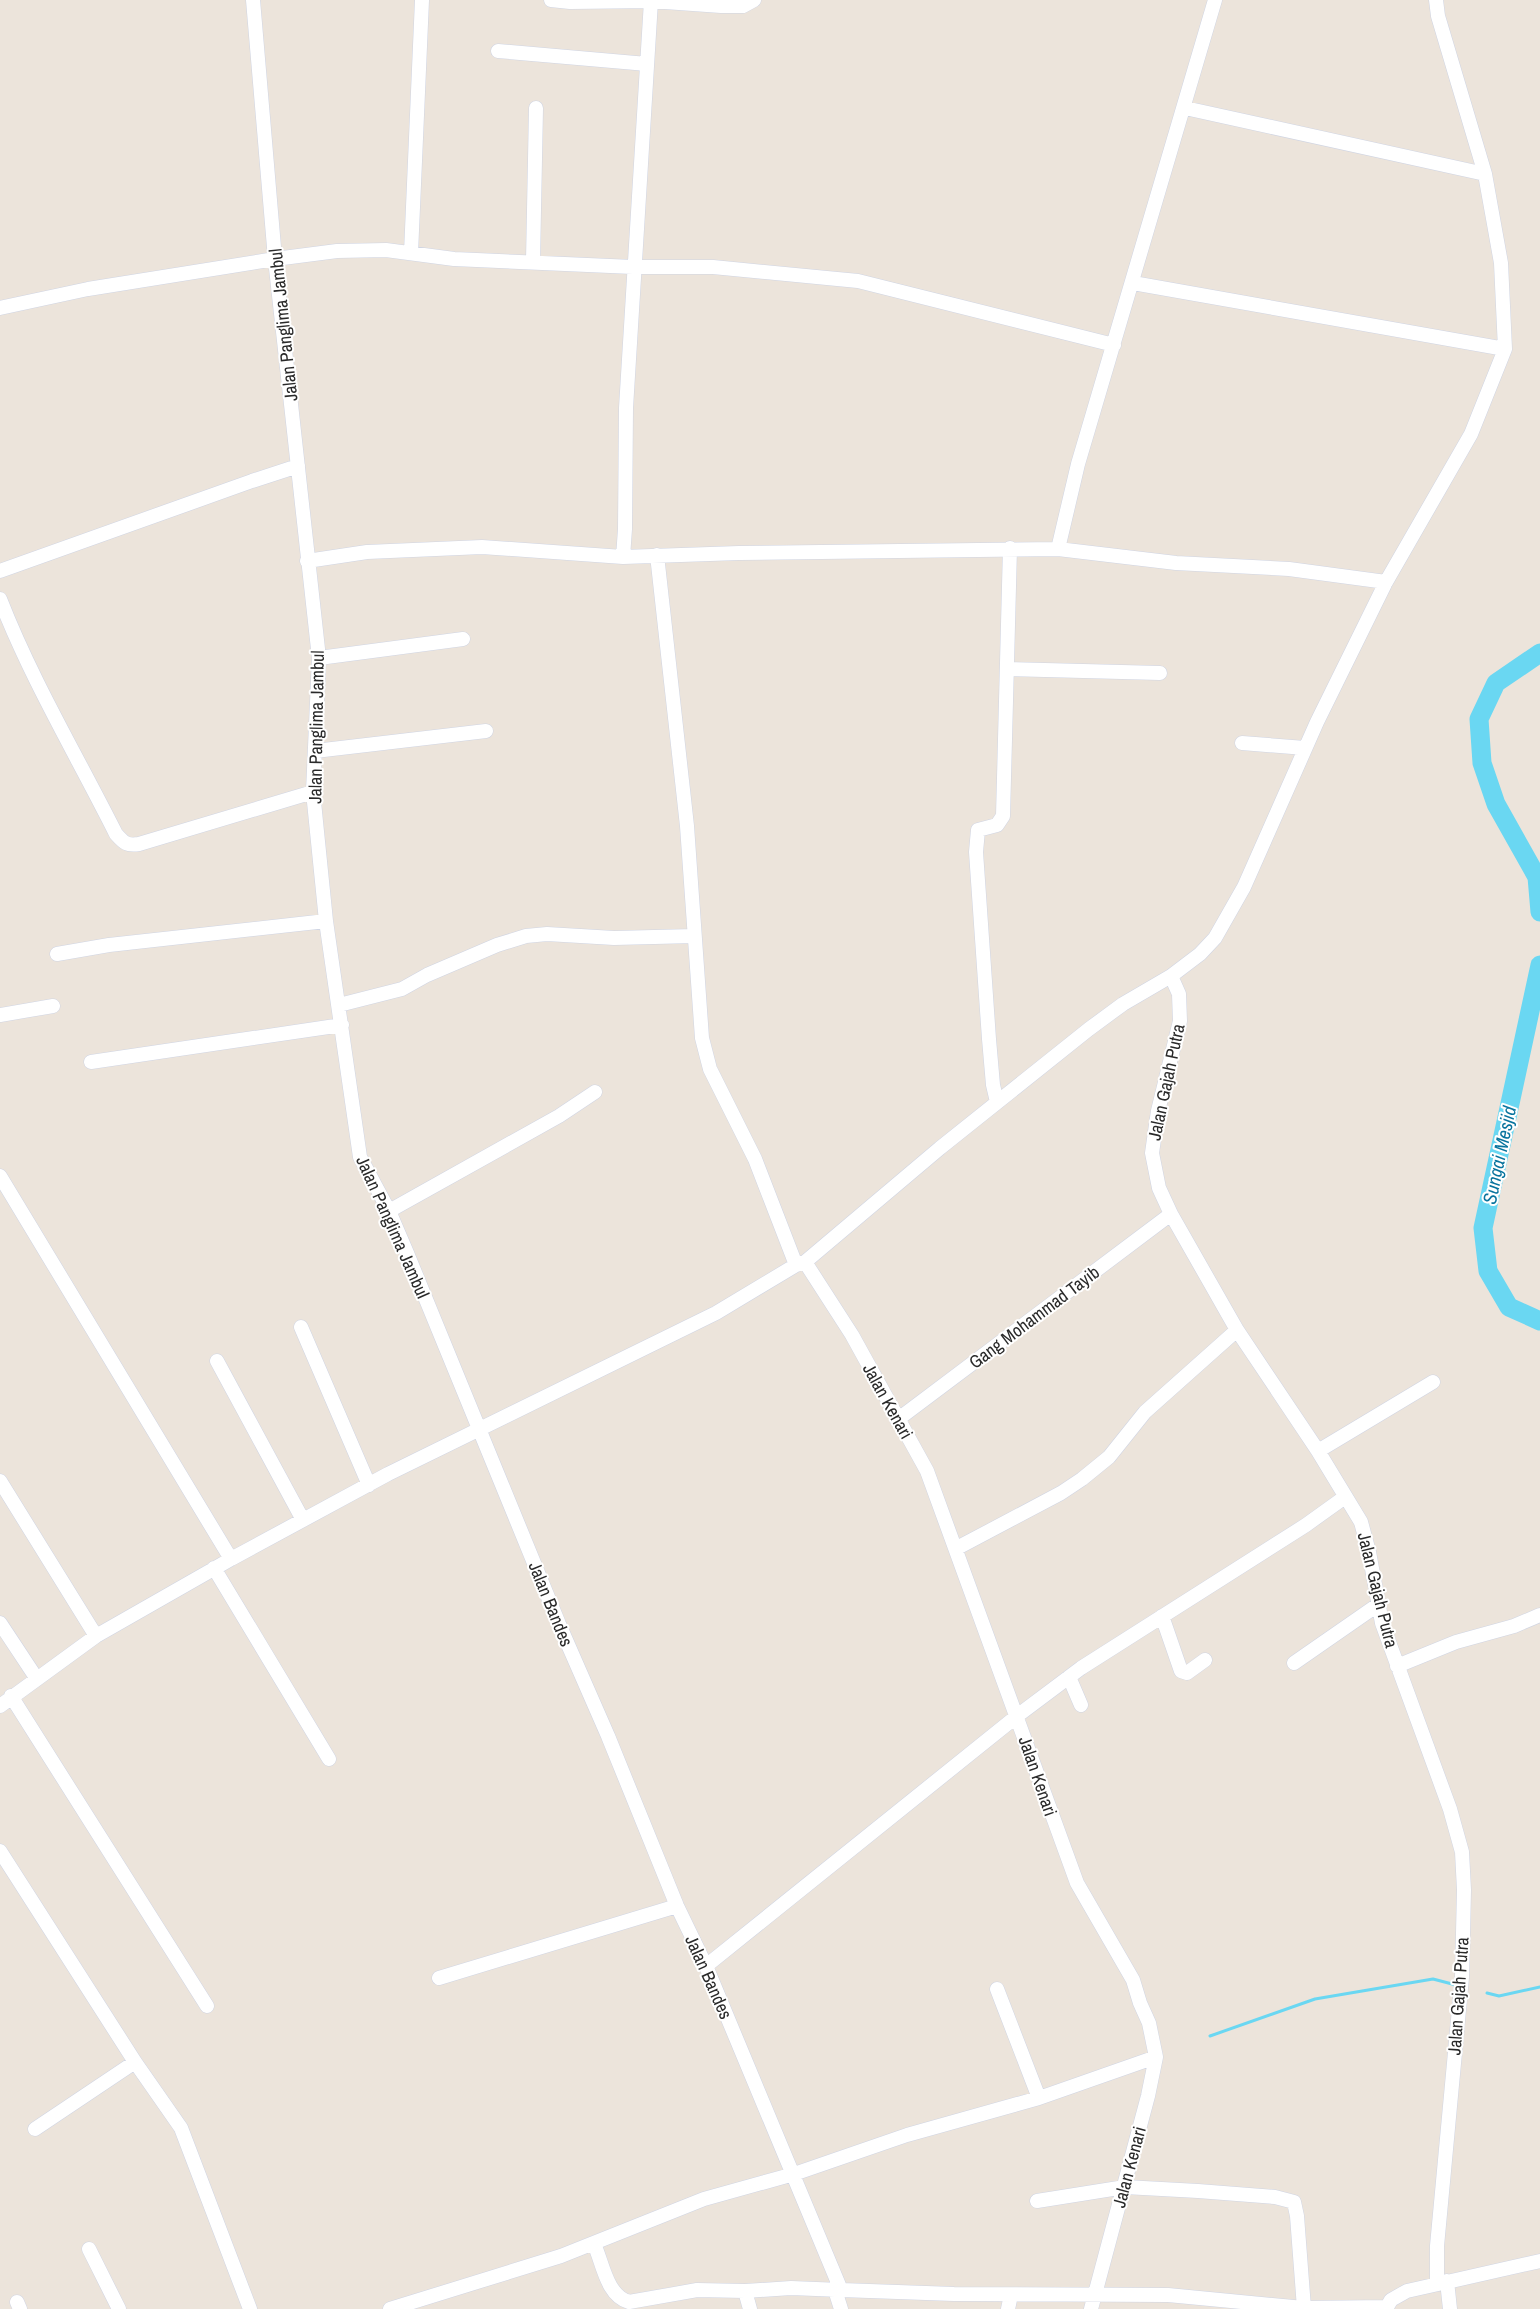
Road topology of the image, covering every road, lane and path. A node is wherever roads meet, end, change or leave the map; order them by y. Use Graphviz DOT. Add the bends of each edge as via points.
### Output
graph roads {
  1 [pos="253,0"];
  2 [pos="422,0"];
  3 [pos="551,0"];
  4 [pos="754,0"];
  5 [pos="1215,0"];
  6 [pos="1436,0"];
  7 [pos="571,1"];
  8 [pos="651,1"];
  9 [pos="498,51"];
  10 [pos="647,64"];
  11 [pos="536,108"];
  12 [pos="1185,108"];
  13 [pos="1485,174"];
  14 [pos="411,253"];
  15 [pos="275,259"];
  16 [pos="533,261"];
  17 [pos="633,267"];
  18 [pos="1133,283"];
  19 [pos="0,308"];
  20 [pos="1114,345"];
  21 [pos="1505,349"];
  22 [pos="298,466"];
  23 [pos="1010,548"];
  24 [pos="1058,548"];
  25 [pos="657,555"];
  26 [pos="623,557"];
  27 [pos="307,561"];
  28 [pos="0,571"];
  29 [pos="1386,582"];
  30 [pos="0,599"];
  31 [pos="463,639"];
  32 [pos="320,658"];
  33 [pos="1008,669"];
  34 [pos="1160,673"];
  35 [pos="486,731"];
  36 [pos="1242,743"];
  37 [pos="1306,748"];
  38 [pos="315,751"];
  39 [pos="313,792"];
  40 [pos="326,921"];
  41 [pos="694,936"];
  42 [pos="57,954"];
  43 [pos="1171,976"];
  44 [pos="53,1006"];
  45 [pos="339,1006"];
  46 [pos="0,1015"];
  47 [pos="342,1025"];
  48 [pos="91,1062"];
  49 [pos="595,1092"];
  50 [pos="996,1102"];
  51 [pos="1,1179"];
  52 [pos="388,1211"];
  53 [pos="1170,1214"];
  54 [pos="801,1264"];
  55 [pos="301,1327"];
  56 [pos="1237,1330"];
  57 [pos="218,1361"];
  58 [pos="1433,1382"];
  59 [pos="897,1420"];
  60 [pos="480,1430"];
  61 [pos="1318,1451"];
  62 [pos="0,1481"];
  63 [pos="369,1485"];
  64 [pos="1345,1497"];
  65 [pos="303,1520"];
  66 [pos="956,1548"];
  67 [pos="231,1559"];
  68 [pos="214,1568"];
  69 [pos="1379,1604"];
  70 [pos="1540,1615"];
  71 [pos="1162,1616"];
  72 [pos="0,1622"];
  73 [pos="96,1636"];
  74 [pos="1204,1660"];
  75 [pos="1294,1663"];
  76 [pos="1397,1666"];
  77 [pos="1069,1677"];
  78 [pos="37,1678"];
  79 [pos="11,1696"];
  80 [pos="1081,1705"];
  81 [pos="0,1706"];
  82 [pos="1017,1716"];
  83 [pos="329,1760"];
  84 [pos="0,1851"];
  85 [pos="676,1906"];
  86 [pos="706,1966"];
  87 [pos="439,1978"];
  88 [pos="998,1989"];
  89 [pos="207,2006"];
  90 [pos="1156,2056"];
  91 [pos="135,2062"];
  92 [pos="1038,2098"];
  93 [pos="35,2129"];
  94 [pos="794,2174"];
  95 [pos="1125,2187"];
  96 [pos="1037,2201"];
  97 [pos="594,2244"];
  98 [pos="89,2249"];
  99 [pos="1540,2261"];
  100 [pos="1442,2283"];
  101 [pos="838,2290"];
  102 [pos="745,2291"];
  103 [pos="1094,2294"];
  104 [pos="434,2295"];
  105 [pos="1011,2295"];
  106 [pos="1304,2308"];
  107 [pos="1386,2308"];
  108 [pos="118,2309"];
  109 [pos="250,2309"];
  110 [pos="390,2309"];
  111 [pos="439,2309"];
  112 [pos="750,2309"];
  113 [pos="841,2309"];
  114 [pos="1008,2309"];
  115 [pos="1091,2309"];
  116 [pos="1450,2309"];
  1 -- 15 [label="street, Jalan Panglima Jambul"];
  2 -- 14 [label="street"];
  3 -- 7 [label="street"];
  4 -- 8 [label="street" via="743,6"];
  5 -- 12 [label="street"];
  6 -- 13 [label="street"];
  7 -- 8 [label="street"];
  8 -- 10 [label="street"];
  9 -- 10 [label="street"];
  10 -- 17 [label="street"];
  11 -- 16 [label="street"];
  12 -- 13 [label="street"];
  12 -- 18 [label="street"];
  13 -- 21 [label="street" via="1501,263"];
  14 -- 15 [label="street" via="337,251"];
  14 -- 16 [label="street" via="454,259"];
  15 -- 19 [label="street" via="88,289"];
  15 -- 22 [label="street, Jalan Panglima Jambul"];
  16 -- 17 [label="street"];
  17 -- 20 [label="street" via="714,267 858,281"];
  17 -- 26 [label="street"];
  18 -- 20 [label="street"];
  18 -- 21 [label="street"];
  20 -- 24 [label="street" via="1078,464"];
  21 -- 29 [label="street" via="1471,434"];
  22 -- 27 [label="street, Jalan Panglima Jambul"];
  22 -- 28 [label="street"];
  23 -- 24 [label="street"];
  23 -- 25 [label="street"];
  23 -- 33 [label="street"];
  24 -- 29 [label="street" via="1176,563 1289,569"];
  25 -- 26 [label="street"];
  25 -- 41 [label="street, Jalan Kenari" via="687,826"];
  26 -- 27 [label="street" via="482,547 367,552"];
  27 -- 32 [label="street, Jalan Panglima Jambul"];
  29 -- 37 [label="street"];
  30 -- 39 [label="street" via="35,680 116,834 124,843 130,846 139,844"];
  31 -- 32 [label="street"];
  32 -- 38 [label="street, Jalan Panglima Jambul"];
  33 -- 34 [label="street"];
  33 -- 50 [label="street" via="1003,816 997,825 978,830 976,842"];
  35 -- 38 [label="street"];
  36 -- 37 [label="street"];
  37 -- 43 [label="street" via="1244,887 1215,938"];
  38 -- 39 [label="street, Jalan Panglima Jambul"];
  39 -- 40 [label="street, Jalan Panglima Jambul"];
  40 -- 42 [label="street"];
  40 -- 45 [label="street, Jalan Panglima Jambul"];
  41 -- 45 [label="street" via="526,936 497,945 402,989"];
  41 -- 54 [label="street, Jalan Kenari" via="700,1024 710,1069 755,1159"];
  43 -- 50 [label="street" via="1109,1014"];
  43 -- 53 [label="street, Jalan Gajah Putra" via="1179,994 1180,1021 1158,1111 1152,1154 1159,1188"];
  44 -- 46 [label="street"];
  45 -- 47 [label="street, Jalan Panglima Jambul"];
  47 -- 48 [label="street"];
  47 -- 52 [label="street, Jalan Panglima Jambul" via="360,1157"];
  49 -- 52 [label="street" via="559,1116"];
  50 -- 54 [label="street"];
  51 -- 67 [label="street"];
  52 -- 60 [label="street, Jalan Panglima Jambul"];
  53 -- 56 [label="street, Jalan Gajah Putra"];
  53 -- 59 [label="street, Gang Mohammad Tayib"];
  54 -- 59 [label="street, Jalan Kenari" via="852,1335"];
  54 -- 60 [label="street" via="716,1313"];
  55 -- 63 [label="street"];
  56 -- 61 [label="street, Jalan Gajah Putra"];
  56 -- 66 [label="street" via="1145,1412 1109,1457 1082,1479"];
  57 -- 65 [label="street"];
  58 -- 61 [label="street"];
  59 -- 66 [label="street, Jalan Kenari" via="928,1471"];
  60 -- 63 [label="street"];
  60 -- 85 [label="street, Jalan Bandes"];
  61 -- 64 [label="street, Jalan Gajah Putra"];
  62 -- 73 [label="street"];
  63 -- 65 [label="street"];
  64 -- 69 [label="street, Jalan Gajah Putra" via="1361,1522"];
  64 -- 71 [label="street"];
  65 -- 67 [label="street"];
  66 -- 82 [label="street, Jalan Kenari"];
  67 -- 68 [label="street"];
  68 -- 73 [label="street"];
  68 -- 83 [label="street"];
  69 -- 75 [label="street"];
  69 -- 76 [label="street, Jalan Gajah Putra"];
  70 -- 76 [label="street" via="1514,1626 1456,1642"];
  71 -- 74 [label="street" via="1181,1671 1187,1673"];
  71 -- 77 [label="street"];
  72 -- 78 [label="street"];
  73 -- 78 [label="street"];
  76 -- 100 [label="street, Jalan Gajah Putra" via="1450,1810 1464,1868 1462,1977 1437,2246"];
  77 -- 80 [label="street"];
  77 -- 82 [label="street"];
  78 -- 79 [label="street"];
  79 -- 81 [label="street"];
  79 -- 89 [label="street"];
  82 -- 86 [label="street"];
  82 -- 90 [label="street, Jalan Kenari" via="1077,1883 1133,1980 1149,2023"];
  84 -- 91 [label="street"];
  85 -- 86 [label="street, Jalan Bandes"];
  85 -- 87 [label="street"];
  86 -- 94 [label="street, Jalan Bandes"];
  88 -- 92 [label="street"];
  90 -- 92 [label="street"];
  90 -- 95 [label="street, Jalan Kenari"];
  91 -- 93 [label="street"];
  91 -- 109 [label="street" via="182,2128"];
  92 -- 94 [label="street" via="908,2135"];
  94 -- 97 [label="street" via="704,2198"];
  94 -- 101 [label="street, Jalan Bandes"];
  95 -- 96 [label="street"];
  95 -- 103 [label="street, Jalan Kenari"];
  95 -- 106 [label="street" via="1275,2197 1294,2202"];
  97 -- 102 [label="street" via="609,2283 626,2301 697,2290"];
  97 -- 104 [label="street"];
  98 -- 108 [label="street"];
  99 -- 100 [label="street"];
  100 -- 107 [label="street" via="1396,2296"];
  100 -- 116 [label="street, Jalan Gajah Putra"];
  101 -- 102 [label="street" via="791,2288"];
  101 -- 105 [label="street"];
  101 -- 113 [label="street, Jalan Bandes"];
  102 -- 112 [label="street"];
  103 -- 105 [label="street"];
  103 -- 106 [label="street" via="1168,2295"];
  103 -- 115 [label="street, Jalan Kenari"];
  104 -- 110 [label="street"];
  104 -- 111 [label="street"];
  105 -- 114 [label="street"];
  106 -- 107 [label="street"];
}
